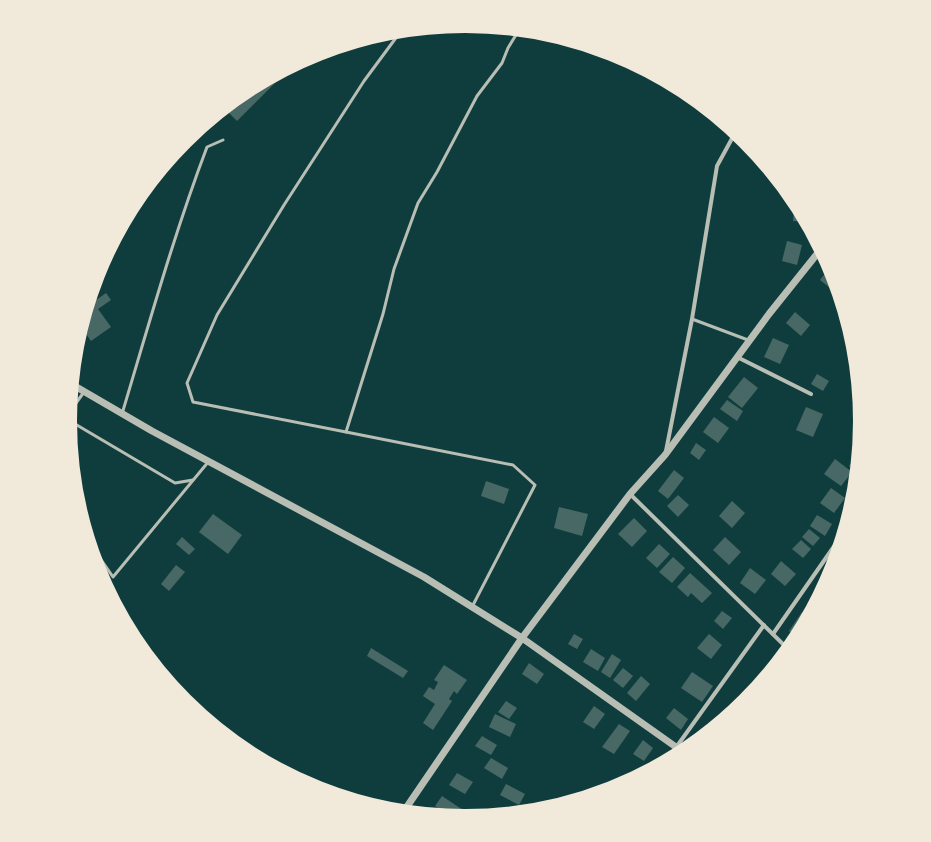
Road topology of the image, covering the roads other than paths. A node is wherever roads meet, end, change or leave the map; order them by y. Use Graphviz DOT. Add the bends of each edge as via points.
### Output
graph roads {
  1 [pos="515,35"];
  2 [pos="396,38"];
  3 [pos="732,138"];
  4 [pos="223,140"];
  5 [pos="816,254"];
  6 [pos="692,318"];
  7 [pos="749,341"];
  8 [pos="737,357"];
  9 [pos="78,388"];
  10 [pos="84,392"];
  11 [pos="811,394"];
  12 [pos="77,402"];
  13 [pos="122,414"];
  14 [pos="76,425"];
  15 [pos="346,432"];
  16 [pos="666,455"];
  17 [pos="209,461"];
  18 [pos="193,480"];
  19 [pos="630,494"];
  20 [pos="834,547"];
  21 [pos="103,563"];
  22 [pos="472,607"];
  23 [pos="764,625"];
  24 [pos="773,634"];
  25 [pos="522,638"];
  26 [pos="784,645"];
  27 [pos="676,747"];
  28 [pos="408,806"];
  1 -- 15 [label="lane" via="502,63 477,96 418,203 394,269 383,314"];
  2 -- 15 [label="lane" via="364,81 280,211 217,315 187,383 193,402"];
  3 -- 6 [label="street" via="717,166"];
  4 -- 13 [label="lane" via="207,147 176,233"];
  5 -- 7 [label="street"];
  6 -- 7 [label="lane"];
  6 -- 16 [label="street"];
  7 -- 8 [label="street"];
  8 -- 11 [label="street"];
  8 -- 16 [label="street"];
  9 -- 10 [label="street"];
  10 -- 12 [label="lane"];
  10 -- 13 [label="street"];
  13 -- 17 [label="street"];
  14 -- 18 [label="lane" via="175,483"];
  15 -- 22 [label="lane" via="513,465 535,485"];
  16 -- 19 [label="street"];
  17 -- 18 [label="lane"];
  17 -- 22 [label="street" via="424,577"];
  18 -- 21 [label="lane" via="113,577"];
  19 -- 23 [label="street"];
  19 -- 25 [label="street"];
  20 -- 24 [label="street"];
  22 -- 25 [label="street"];
  23 -- 24 [label="street"];
  23 -- 27 [label="street"];
  24 -- 26 [label="street"];
  25 -- 27 [label="street"];
  25 -- 28 [label="street"];
}
